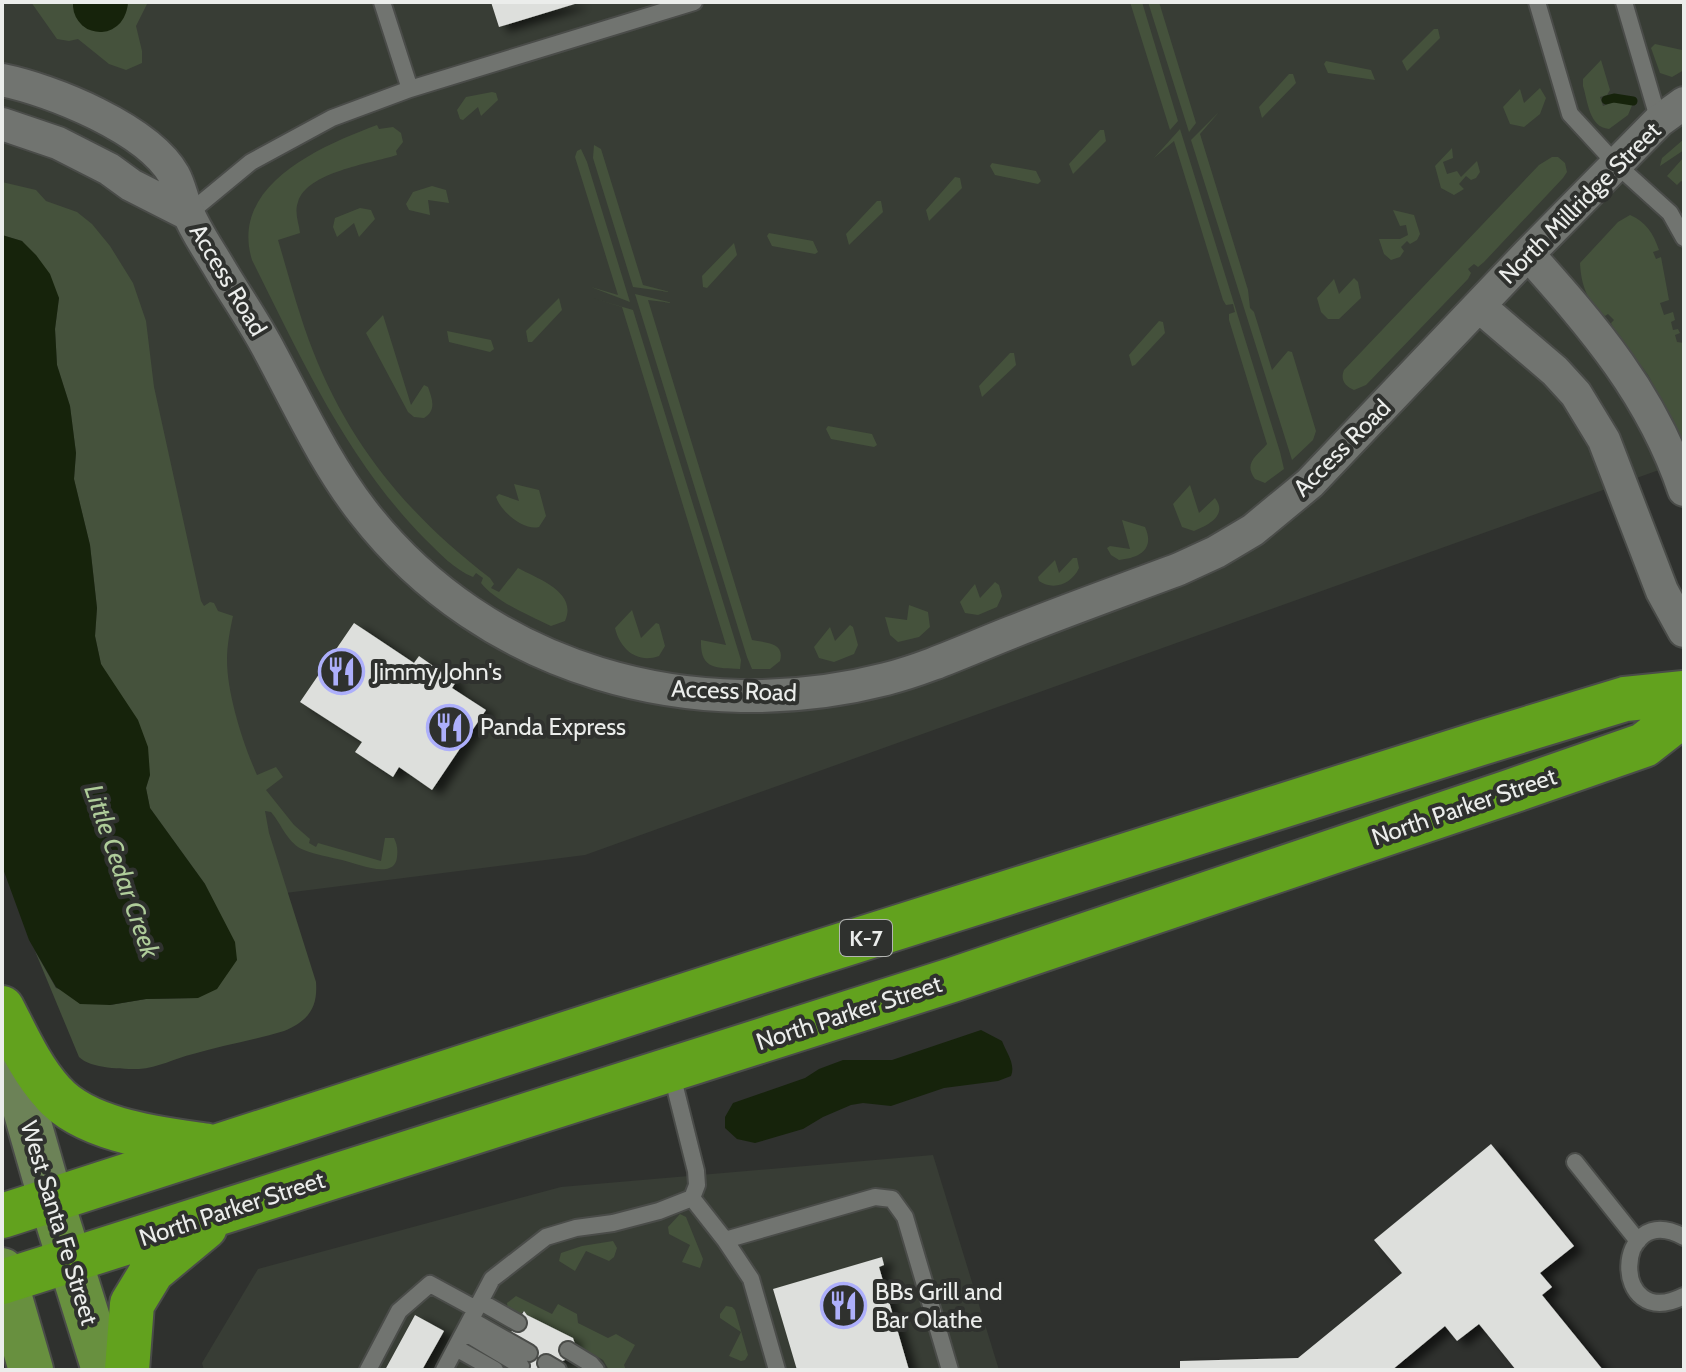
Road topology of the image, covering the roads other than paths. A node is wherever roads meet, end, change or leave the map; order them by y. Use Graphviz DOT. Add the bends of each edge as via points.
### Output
graph roads {
  1 [pos="382,2"];
  2 [pos="694,2"];
  3 [pos="1537,2"];
  4 [pos="1624,2"];
  5 [pos="2,80"];
  6 [pos="410,89"];
  7 [pos="1672,112"];
  8 [pos="2,124"];
  9 [pos="1617,165"];
  10 [pos="188,214"];
  11 [pos="1684,238"];
  12 [pos="1528,254"];
  13 [pos="1479,306"];
  14 [pos="1684,490"];
  15 [pos="1684,631"];
  16 [pos="1684,693"];
  17 [pos="1684,714"];
  18 [pos="2,1008"];
  19 [pos="2,1029"];
  20 [pos="671,1070"];
  21 [pos="215,1147"];
  22 [pos="1575,1162"];
  23 [pos="692,1198"];
  24 [pos="51,1200"];
  25 [pos="219,1213"];
  26 [pos="2,1216"];
  27 [pos="1684,1222"];
  28 [pos="1657,1231"];
  29 [pos="1684,1237"];
  30 [pos="725,1240"];
  31 [pos="1638,1241"];
  32 [pos="69,1260"];
  33 [pos="3,1277"];
  34 [pos="1684,1296"];
  35 [pos="473,1316"];
  36 [pos="518,1323"];
  37 [pos="456,1348"];
  38 [pos="568,1350"];
  39 [pos="525,1360"];
  40 [pos="31,1370"];
  41 [pos="104,1370"];
  42 [pos="127,1370"];
  43 [pos="368,1370"];
  44 [pos="444,1370"];
  45 [pos="495,1370"];
  46 [pos="596,1370"];
  47 [pos="777,1370"];
  48 [pos="950,1370"];
  1 -- 6 [label="lane"];
  2 -- 6 [label="lane"];
  3 -- 9 [label="lane" via="1570,114"];
  4 -- 7 [label="lane"];
  5 -- 10 [label="street, Access Road" via="82,105 146,144 174,174"];
  6 -- 10 [label="lane" via="296,136 251,162"];
  7 -- 9 [label="street, North Millridge Street"];
  8 -- 10 [label="street, Access Road" via="58,143"];
  9 -- 11 [label="lane" via="1670,213"];
  9 -- 12 [label="street, North Millridge Street"];
  10 -- 13 [label="street, Access Road" via="333,470 365,515 422,575 521,643 636,685 698,695 811,694 887,678 1216,552 1253,530 1310,483"];
  12 -- 13 [label="street, North Millridge Street"];
  12 -- 14 [label="street" via="1598,332 1642,395"];
  13 -- 15 [label="street" via="1576,394 1604,440 1662,591"];
  16 -- 21 [label="highway, K-7" via="1625,699 1481,743"];
  17 -- 20 [label="highway, North Parker Street" via="1644,745"];
  18 -- 21 [label="highway" via="37,1072 54,1096 74,1110 100,1123"];
  19 -- 24 [label="street, West Santa Fe Street"];
  20 -- 23 [label="lane" via="696,1171"];
  20 -- 25 [label="highway, North Parker Street"];
  21 -- 24 [label="highway, K-7"];
  22 -- 31 [label="lane"];
  23 -- 30 [label="lane"];
  23 -- 35 [label="lane" via="659,1211 546,1237 492,1279"];
  24 -- 26 [label="highway, K-7"];
  24 -- 32 [label="main road, West Santa Fe Street"];
  25 -- 32 [label="highway, North Parker Street"];
  25 -- 42 [label="highway" via="152,1271 132,1304"];
  27 -- 28 [label="lane"];
  28 -- 29 [label="lane"];
  28 -- 31 [label="lane"];
  30 -- 47 [label="lane" via="751,1279"];
  30 -- 48 [label="lane" via="875,1197 892,1199 905,1217"];
  31 -- 34 [label="lane" via="1627,1265 1634,1287 1663,1303"];
  32 -- 33 [label="highway, North Parker Street"];
  32 -- 41 [label="main road, West Santa Fe Street"];
  33 -- 40 [label="main road"];
  35 -- 36 [label="lane"];
  35 -- 37 [label="lane"];
  35 -- 39 [label="lane"];
  35 -- 43 [label="lane" via="430,1284 399,1311"];
  37 -- 44 [label="lane"];
  37 -- 45 [label="lane"];
  38 -- 46 [label="lane"];
}
